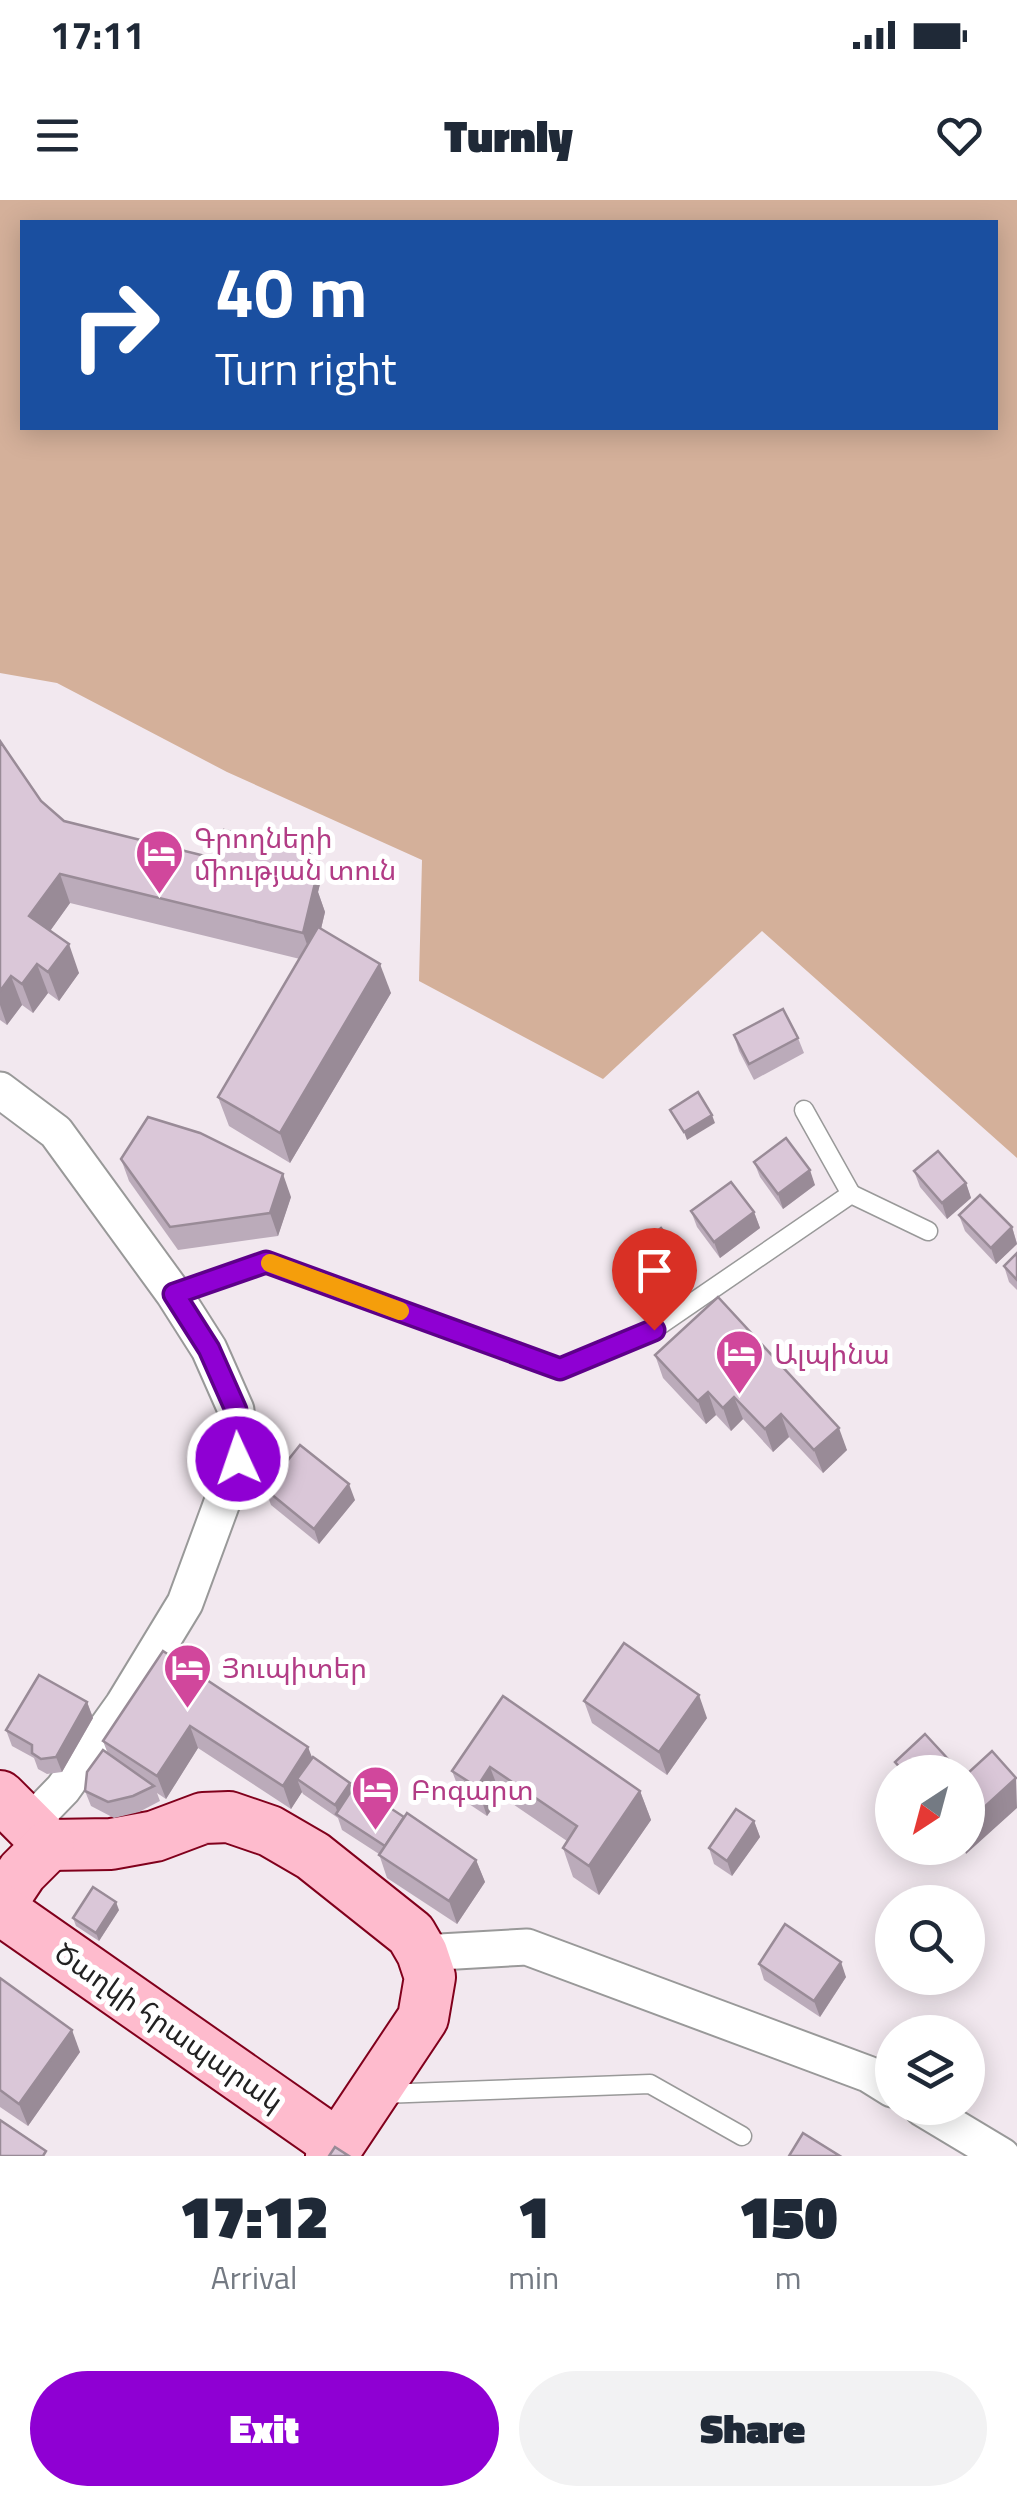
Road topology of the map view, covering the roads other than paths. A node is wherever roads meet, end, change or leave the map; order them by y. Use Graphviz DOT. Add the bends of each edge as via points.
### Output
graph roads {
  1 [pos="0,1090"];
  2 [pos="804,1110"];
  3 [pos="851,1194"];
  4 [pos="928,1232"];
  5 [pos="174,1294"];
  6 [pos="26,1821"];
  7 [pos="0,1907"];
  8 [pos="422,1953"];
  9 [pos="875,2078"];
  10 [pos="372,2094"];
  11 [pos="950,2125"];
  12 [pos="742,2136"];
  13 [pos="335,2150"];
  14 [pos="1002,2156"];
  1 -- 5 [label="street" via="56,1132"];
  2 -- 3 [label="lane"];
  3 -- 4 [label="lane"];
  3 -- 5 [label="lane" via="654,1330 560,1369 266,1262"];
  5 -- 6 [label="street" via="236,1410 238,1459 185,1603 62,1789"];
  6 -- 7 [label="main road" via="22,1872"];
  6 -- 8 [label="main road" via="111,1844 229,1817 313,1856 411,1934"];
  7 -- 13 [label="main road, Ծաղկի հրապարակ"];
  8 -- 9 [label="street" via="527,1947"];
  8 -- 10 [label="main road" via="430,1977 423,2018"];
  10 -- 12 [label="lane" via="650,2084"];
  10 -- 13 [label="main road"];
  11 -- 14 [label="street"];
}
